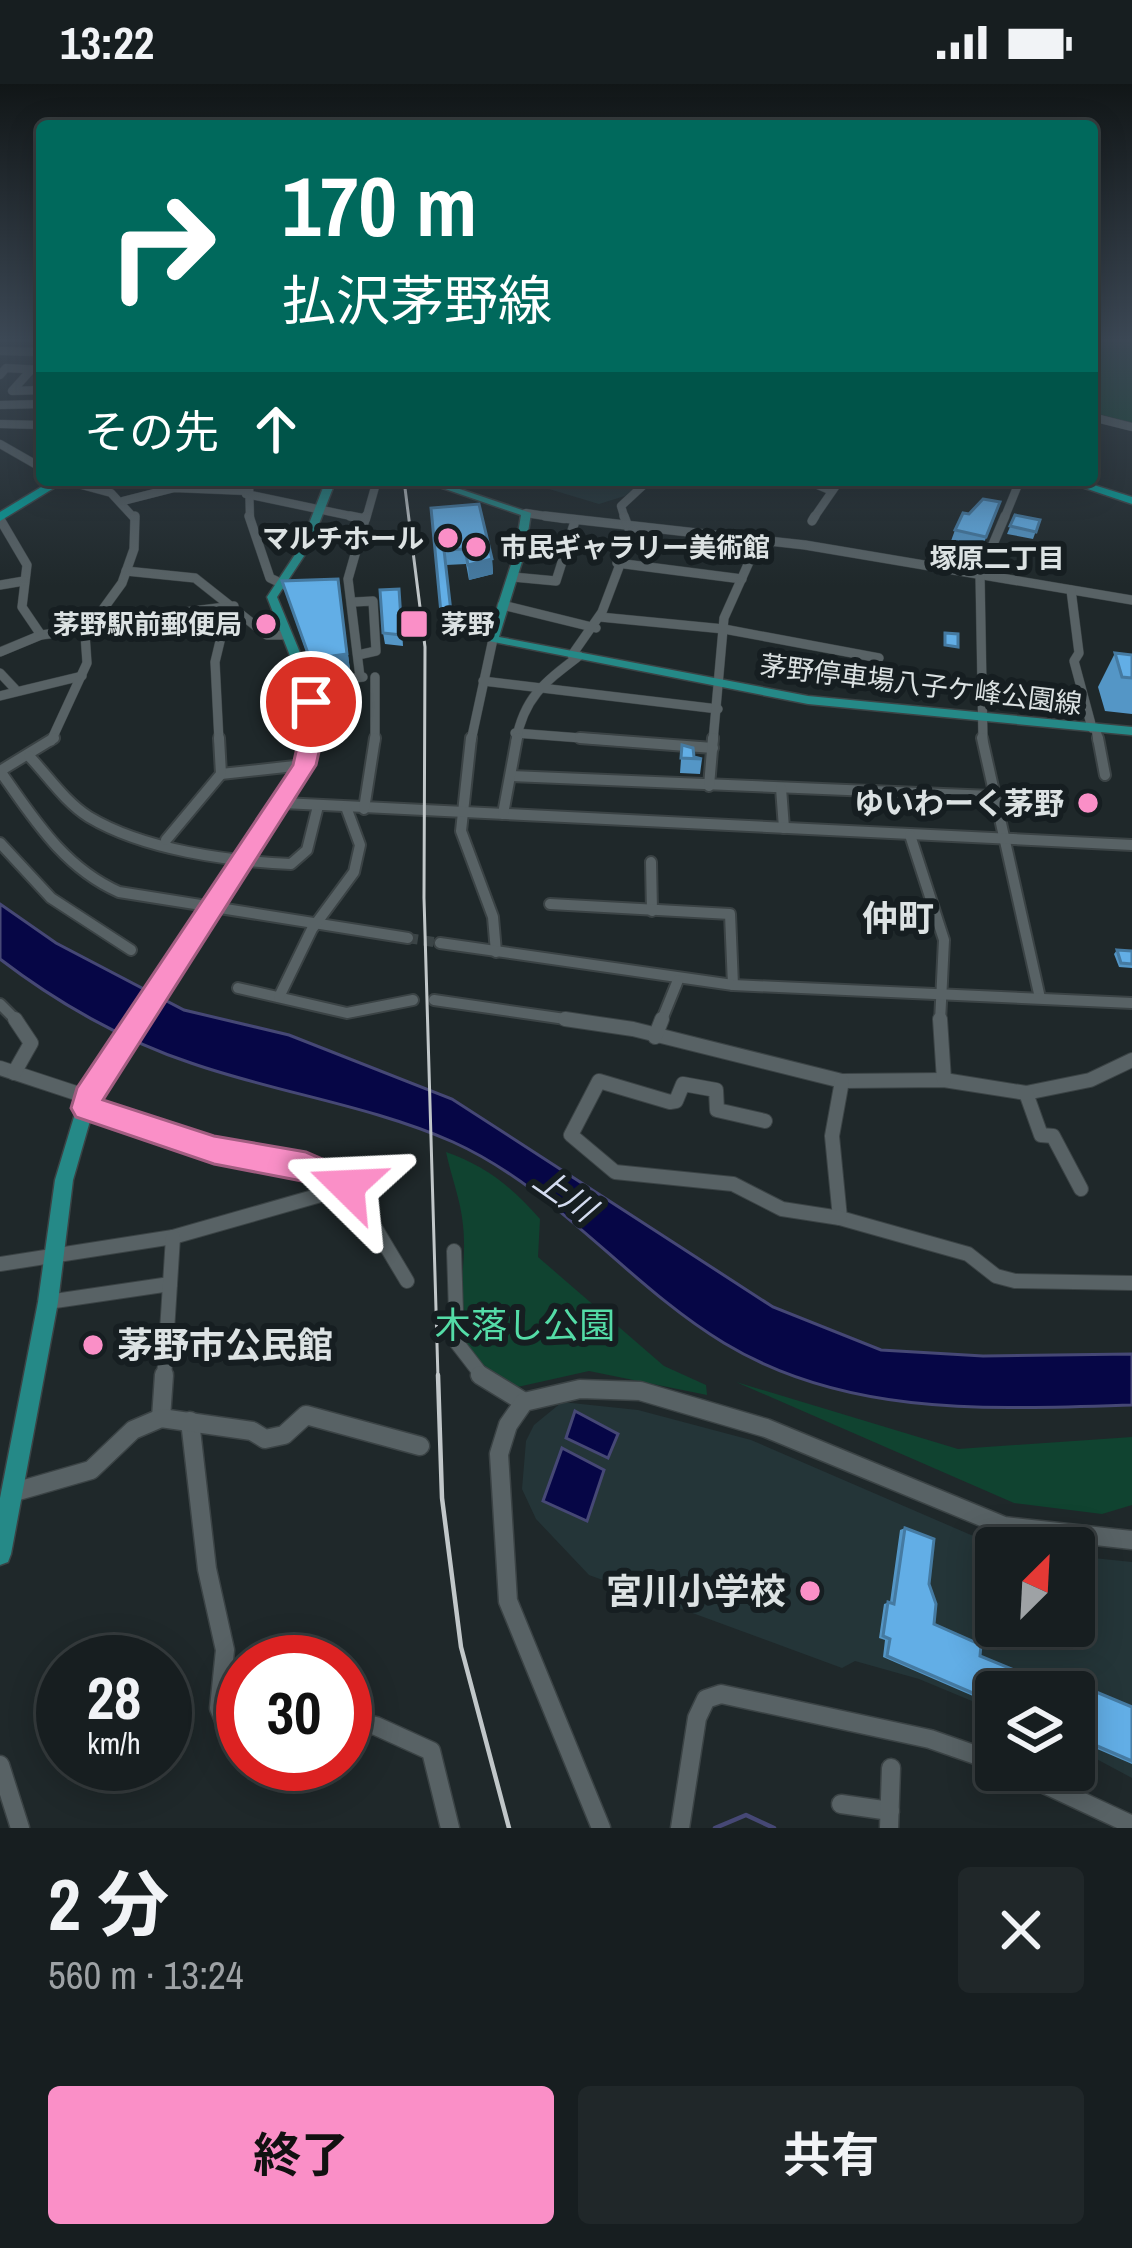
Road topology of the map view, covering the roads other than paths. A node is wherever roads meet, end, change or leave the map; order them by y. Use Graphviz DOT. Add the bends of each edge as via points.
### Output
graph roads {
  1 [pos="0,424"];
  2 [pos="36,425"];
  3 [pos="0,444"];
  4 [pos="36,464"];
  5 [pos="52,486"];
  6 [pos="88,486"];
  7 [pos="168,486"];
  8 [pos="192,486"];
  9 [pos="248,486"];
  10 [pos="329,486"];
  11 [pos="375,486"];
  12 [pos="443,486"];
  13 [pos="642,486"];
  14 [pos="820,486"];
  15 [pos="836,486"];
  16 [pos="1017,486"];
  17 [pos="1086,486"];
  18 [pos="832,491"];
  19 [pos="246,492"];
  20 [pos="122,501"];
  21 [pos="1132,501"];
  22 [pos="321,506"];
  23 [pos="526,513"];
  24 [pos="0,518"];
  25 [pos="365,519"];
  26 [pos="575,521"];
  27 [pos="812,521"];
  28 [pos="631,529"];
  29 [pos="758,542"];
  30 [pos="617,563"];
  31 [pos="126,571"];
  32 [pos="980,575"];
  33 [pos="513,577"];
  34 [pos="742,579"];
  35 [pos="24,581"];
  36 [pos="350,584"];
  37 [pos="0,585"];
  38 [pos="278,586"];
  39 [pos="329,586"];
  40 [pos="303,587"];
  41 [pos="1071,590"];
  42 [pos="1132,601"];
  43 [pos="354,602"];
  44 [pos="502,604"];
  45 [pos="232,607"];
  46 [pos="598,623"];
  47 [pos="90,626"];
  48 [pos="724,629"];
  49 [pos="41,635"];
  50 [pos="285,635"];
  51 [pos="493,639"];
  52 [pos="0,652"];
  53 [pos="576,655"];
  54 [pos="358,656"];
  55 [pos="879,658"];
  56 [pos="0,673"];
  57 [pos="82,676"];
  58 [pos="359,677"];
  59 [pos="483,681"];
  60 [pos="307,683"];
  61 [pos="721,684"];
  62 [pos="539,686"];
  63 [pos="15,689"];
  64 [pos="0,696"];
  65 [pos="718,710"];
  66 [pos="981,717"];
  67 [pos="1094,728"];
  68 [pos="1132,731"];
  69 [pos="515,734"];
  70 [pos="713,748"];
  71 [pos="29,756"];
  72 [pos="304,765"];
  73 [pos="0,771"];
  74 [pos="220,774"];
  75 [pos="1105,775"];
  76 [pos="511,776"];
  77 [pos="709,786"];
  78 [pos="781,788"];
  79 [pos="992,796"];
  80 [pos="283,803"];
  81 [pos="318,806"];
  82 [pos="346,808"];
  83 [pos="364,809"];
  84 [pos="461,812"];
  85 [pos="503,814"];
  86 [pos="784,828"];
  87 [pos="910,835"];
  88 [pos="1003,839"];
  89 [pos="166,840"];
  90 [pos="0,843"];
  91 [pos="1132,845"];
  92 [pos="246,859"];
  93 [pos="651,862"];
  94 [pos="550,904"];
  95 [pos="215,909"];
  96 [pos="652,911"];
  97 [pos="316,923"];
  98 [pos="408,938"];
  99 [pos="440,943"];
  100 [pos="131,950"];
  101 [pos="496,952"];
  102 [pos="678,980"];
  103 [pos="733,985"];
  104 [pos="238,988"];
  105 [pos="938,993"];
  106 [pos="279,997"];
  107 [pos="1040,998"];
  108 [pos="413,1000"];
  109 [pos="434,1000"];
  110 [pos="1132,1003"];
  111 [pos="0,1004"];
  112 [pos="655,1037"];
  113 [pos="1132,1060"];
  114 [pos="7,1071"];
  115 [pos="944,1080"];
  116 [pos="842,1081"];
  117 [pos="1026,1093"];
  118 [pos="87,1103"];
  119 [pos="765,1121"];
  120 [pos="338,1180"];
  121 [pos="1081,1189"];
  122 [pos="840,1218"];
  123 [pos="173,1237"];
  124 [pos="454,1251"];
  125 [pos="53,1253"];
  126 [pos="0,1264"];
  127 [pos="407,1281"];
  128 [pos="1132,1283"];
  129 [pos="170,1284"];
  130 [pos="48,1302"];
  131 [pos="524,1402"];
  132 [pos="161,1418"];
  133 [pos="190,1421"];
  134 [pos="420,1446"];
  135 [pos="11,1493"];
  136 [pos="1132,1540"];
  137 [pos="0,1554"];
  138 [pos="222,1635"];
  139 [pos="372,1725"];
  140 [pos="975,1755"];
  141 [pos="0,1766"];
  142 [pos="891,1768"];
  143 [pos="1058,1791"];
  144 [pos="841,1804"];
  145 [pos="890,1819"];
  146 [pos="1132,1826"];
  147 [pos="20,1828"];
  148 [pos="450,1828"];
  149 [pos="601,1828"];
  150 [pos="680,1828"];
  1 -- 2 [label="street"];
  3 -- 4 [label="street"];
  5 -- 24 [label="highway"];
  6 -- 20 [label="street"];
  7 -- 20 [label="street"];
  8 -- 19 [label="street"];
  9 -- 19 [label="street"];
  10 -- 22 [label="main road"];
  11 -- 25 [label="street"];
  12 -- 23 [label="main road"];
  13 -- 28 [label="street" via="620,506"];
  14 -- 18 [label="street"];
  15 -- 18 [label="street"];
  16 -- 32 [label="street"];
  17 -- 21 [label="highway"];
  18 -- 27 [label="street"];
  19 -- 22 [label="street"];
  19 -- 38 [label="street"];
  20 -- 31 [label="street" via="135,514"];
  22 -- 25 [label="street"];
  22 -- 38 [label="main road"];
  23 -- 26 [label="street"];
  23 -- 33 [label="main road"];
  24 -- 35 [label="street" via="27,565"];
  25 -- 36 [label="street"];
  26 -- 28 [label="street"];
  26 -- 33 [label="street" via="556,581"];
  28 -- 29 [label="street"];
  28 -- 30 [label="street"];
  29 -- 32 [label="street"];
  29 -- 34 [label="street"];
  30 -- 34 [label="street"];
  30 -- 46 [label="street"];
  31 -- 45 [label="street" via="192,577"];
  31 -- 47 [label="street"];
  32 -- 41 [label="street"];
  32 -- 66 [label="street"];
  33 -- 44 [label="main road"];
  34 -- 48 [label="street"];
  35 -- 37 [label="street"];
  35 -- 49 [label="street" via="24,616"];
  36 -- 39 [label="street"];
  36 -- 43 [label="street"];
  38 -- 40 [label="street"];
  38 -- 50 [label="main road" via="272,607"];
  41 -- 42 [label="street"];
  41 -- 67 [label="street" via="1074,661"];
  43 -- 54 [label="street"];
  43 -- 54 [label="street" via="373,601 376,651"];
  44 -- 46 [label="street"];
  44 -- 51 [label="main road"];
  45 -- 47 [label="street"];
  45 -- 50 [label="street" via="267,635"];
  45 -- 74 [label="street" via="215,662"];
  46 -- 48 [label="street"];
  46 -- 53 [label="street"];
  47 -- 49 [label="street"];
  47 -- 57 [label="street"];
  48 -- 55 [label="street"];
  48 -- 61 [label="street"];
  49 -- 52 [label="street"];
  50 -- 60 [label="main road"];
  51 -- 53 [label="main road, 茅野停車場八子ケ峰公園線"];
  51 -- 59 [label="street"];
  53 -- 61 [label="main road, 茅野停車場八子ケ峰公園線"];
  53 -- 62 [label="street"];
  54 -- 58 [label="street"];
  56 -- 63 [label="street"];
  57 -- 63 [label="street"];
  57 -- 71 [label="street" via="53,740"];
  58 -- 60 [label="street"];
  58 -- 83 [label="street" via="379,677"];
  59 -- 62 [label="street"];
  59 -- 84 [label="street"];
  60 -- 72 [label="main road" via="313,730"];
  61 -- 65 [label="street"];
  61 -- 66 [label="main road, 茅野停車場八子ケ峰公園線"];
  62 -- 65 [label="street"];
  62 -- 69 [label="street"];
  63 -- 64 [label="street"];
  65 -- 70 [label="street"];
  66 -- 67 [label="main road, 茅野停車場八子ケ峰公園線"];
  66 -- 79 [label="street"];
  67 -- 68 [label="main road, 茅野停車場八子ケ峰公園線"];
  67 -- 75 [label="street"];
  69 -- 70 [label="street"];
  69 -- 76 [label="street"];
  70 -- 77 [label="street"];
  71 -- 73 [label="street"];
  71 -- 89 [label="street" via="88,817"];
  72 -- 74 [label="street"];
  72 -- 80 [label="main road"];
  73 -- 95 [label="street" via="66,859 96,884"];
  74 -- 89 [label="street"];
  76 -- 77 [label="street"];
  76 -- 85 [label="street"];
  77 -- 78 [label="street"];
  78 -- 79 [label="street"];
  78 -- 86 [label="street"];
  79 -- 88 [label="street"];
  80 -- 81 [label="street"];
  80 -- 92 [label="main road"];
  81 -- 82 [label="street"];
  81 -- 92 [label="street" via="307,850 291,864"];
  82 -- 83 [label="street"];
  82 -- 97 [label="street" via="358,858"];
  83 -- 84 [label="street"];
  84 -- 85 [label="street"];
  84 -- 101 [label="street" via="463,845 499,922"];
  85 -- 86 [label="street"];
  86 -- 87 [label="street"];
  87 -- 88 [label="street"];
  87 -- 105 [label="street" via="944,940"];
  88 -- 91 [label="street"];
  88 -- 107 [label="street"];
  89 -- 92 [label="street"];
  90 -- 100 [label="street" via="51,898"];
  92 -- 95 [label="main road"];
  93 -- 96 [label="street"];
  94 -- 96 [label="street"];
  95 -- 97 [label="street"];
  95 -- 118 [label="main road"];
  96 -- 103 [label="street" via="730,914"];
  97 -- 98 [label="street"];
  97 -- 106 [label="street"];
  99 -- 101 [label="street"];
  101 -- 102 [label="street"];
  102 -- 103 [label="street"];
  102 -- 112 [label="street"];
  103 -- 105 [label="street"];
  104 -- 106 [label="street"];
  105 -- 107 [label="street"];
  105 -- 115 [label="street"];
  106 -- 108 [label="street" via="347,1013"];
  107 -- 110 [label="street"];
  109 -- 112 [label="street"];
  111 -- 114 [label="street" via="31,1043"];
  112 -- 116 [label="street"];
  113 -- 117 [label="street" via="1090,1080"];
  114 -- 118 [label="street"];
  115 -- 116 [label="street"];
  115 -- 117 [label="street"];
  116 -- 122 [label="street" via="832,1136"];
  117 -- 121 [label="street" via="1041,1135 1053,1136"];
  118 -- 120 [label="street" via="214,1150"];
  118 -- 125 [label="main road"];
  119 -- 122 [label="street" via="717,1110 716,1090 683,1084 670,1102 599,1081 572,1135 615,1172 733,1184 782,1209"];
  120 -- 123 [label="street" via="324,1193"];
  120 -- 127 [label="street" via="356,1194"];
  122 -- 128 [label="street" via="968,1254 1015,1281"];
  123 -- 125 [label="street"];
  123 -- 129 [label="street"];
  124 -- 131 [label="street" via="451,1325 458,1348 477,1378"];
  125 -- 126 [label="street"];
  125 -- 130 [label="main road"];
  129 -- 130 [label="street"];
  129 -- 132 [label="street"];
  130 -- 135 [label="main road"];
  131 -- 136 [label="street" via="592,1387 718,1408 1006,1526"];
  131 -- 149 [label="street" via="499,1454 508,1601"];
  132 -- 133 [label="street"];
  132 -- 135 [label="street" via="133,1430 91,1470"];
  133 -- 134 [label="street" via="266,1439 306,1415"];
  133 -- 138 [label="street" via="206,1569"];
  135 -- 137 [label="main road"];
  139 -- 148 [label="street" via="431,1751"];
  140 -- 150 [label="street" via="721,1694 706,1699 697,1718"];
  141 -- 147 [label="street"];
  142 -- 145 [label="street"];
  143 -- 146 [label="street"];
  144 -- 145 [label="street"];
}
